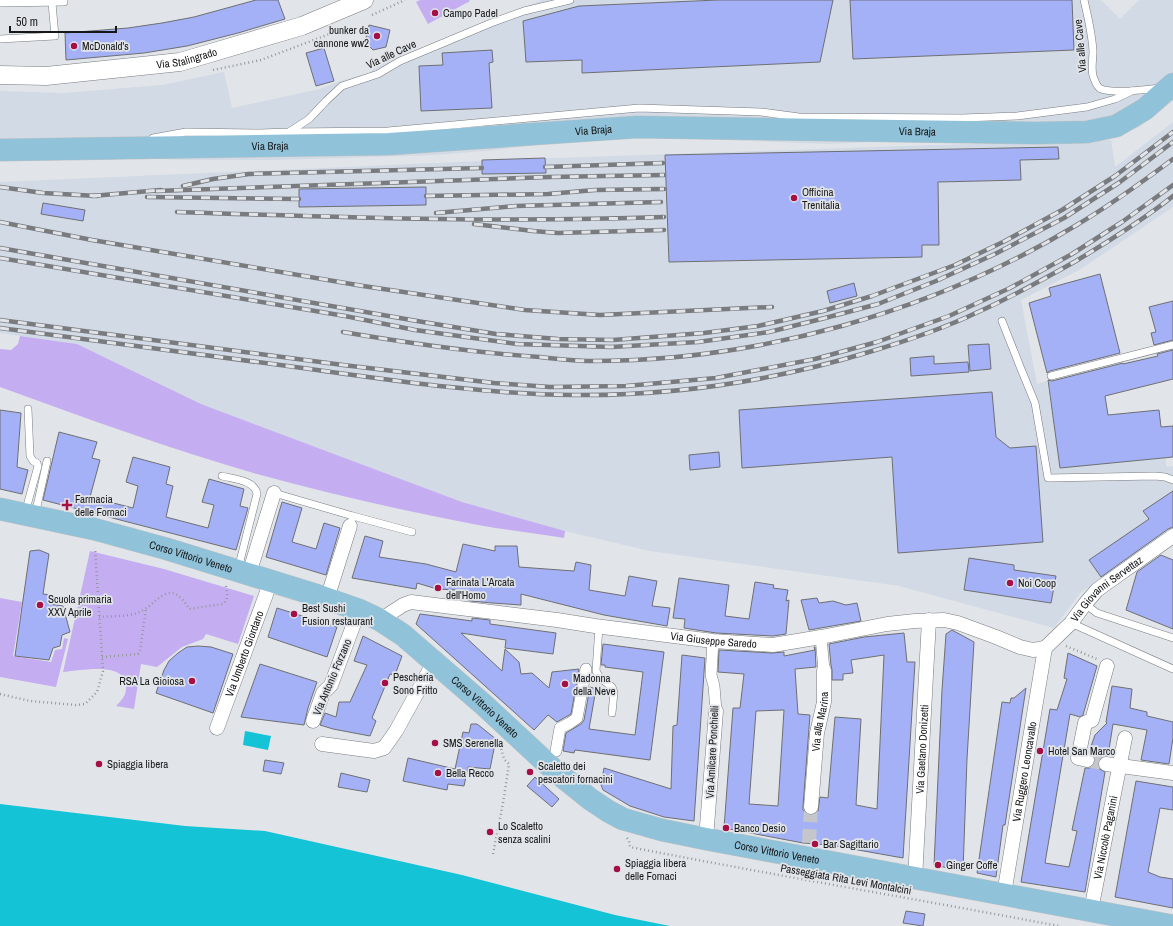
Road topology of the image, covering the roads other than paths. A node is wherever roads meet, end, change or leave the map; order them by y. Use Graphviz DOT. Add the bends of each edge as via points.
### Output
graph roads {
  1 [pos="64,0"];
  2 [pos="364,0"];
  3 [pos="570,0"];
  4 [pos="1084,0"];
  5 [pos="0,3"];
  6 [pos="52,3"];
  7 [pos="346,4"];
  8 [pos="0,39"];
  9 [pos="0,75"];
  10 [pos="1172,85"];
  11 [pos="1132,91"];
  12 [pos="289,132"];
  13 [pos="114,148"];
  14 [pos="0,150"];
  15 [pos="1002,321"];
  16 [pos="1173,345"];
  17 [pos="1051,376"];
  18 [pos="28,409"];
  19 [pos="47,461"];
  20 [pos="222,476"];
  21 [pos="1173,480"];
  22 [pos="274,493"];
  23 [pos="0,509"];
  24 [pos="30,515"];
  25 [pos="352,521"];
  26 [pos="412,532"];
  27 [pos="1173,536"];
  28 [pos="238,576"];
  29 [pos="271,581"];
  30 [pos="327,600"];
  31 [pos="1085,604"];
  32 [pos="359,610"];
  33 [pos="380,620"];
  34 [pos="929,620"];
  35 [pos="1071,623"];
  36 [pos="599,626"];
  37 [pos="821,637"];
  38 [pos="1173,638"];
  39 [pos="713,640"];
  40 [pos="1049,645"];
  41 [pos="434,662"];
  42 [pos="1107,666"];
  43 [pos="586,669"];
  44 [pos="1173,669"];
  45 [pos="824,670"];
  46 [pos="716,710"];
  47 [pos="612,712"];
  48 [pos="313,721"];
  49 [pos="217,728"];
  50 [pos="1125,738"];
  51 [pos="322,744"];
  52 [pos="556,751"];
  53 [pos="1087,760"];
  54 [pos="1113,765"];
  55 [pos="1173,773"];
  56 [pos="811,807"];
  57 [pos="706,839"];
  58 [pos="915,879"];
  59 [pos="1004,894"];
  60 [pos="1091,910"];
  61 [pos="1173,926"];
  1 -- 6 [label="lane"];
  2 -- 7 [label="street, Via Stalingrado"];
  3 -- 12 [label="lane, Via alle Cave" via="524,11 491,23 400,61 378,74 342,86 309,119"];
  4 -- 11 [label="lane, Via alle Cave" via="1090,22 1093,74 1097,85 1101,88"];
  5 -- 6 [label="lane"];
  6 -- 8 [label="lane" via="55,36"];
  7 -- 9 [label="street, Via Stalingrado" via="302,26 180,62 46,76"];
  10 -- 11 [label="lane, Via alle Cave"];
  10 -- 13 [label="main road, Via Braja" via="1145,110 1116,126 1087,132 637,127 389,144"];
  11 -- 12 [label="lane" via="1087,107 978,118 799,117 761,112 639,108 388,131"];
  12 -- 13 [label="lane" via="186,132"];
  13 -- 14 [label="main road, Via Braja"];
  15 -- 21 [label="lane" via="1035,403 1048,478 1165,476"];
  16 -- 17 [label="lane"];
  18 -- 24 [label="lane" via="30,456 38,466"];
  19 -- 24 [label="lane"];
  20 -- 28 [label="lane" via="250,484 256,491"];
  22 -- 25 [label="lane"];
  22 -- 28 [label="street"];
  23 -- 24 [label="main road, Corso Vittorio Veneto"];
  24 -- 28 [label="main road, Corso Vittorio Veneto" via="94,529"];
  25 -- 26 [label="lane"];
  25 -- 30 [label="street"];
  27 -- 31 [label="street, Via Giovanni Servettaz" via="1097,590"];
  28 -- 29 [label="main road, Corso Vittorio Veneto"];
  29 -- 30 [label="main road, Corso Vittorio Veneto"];
  29 -- 49 [label="street, Via Umberto Giordano"];
  30 -- 32 [label="main road, Corso Vittorio Veneto"];
  31 -- 35 [label="street, Via Giovanni Servettaz"];
  31 -- 38 [label="lane" via="1097,613"];
  32 -- 33 [label="main road, Corso Vittorio Veneto"];
  32 -- 48 [label="street, Via Antonio Forzano" via="331,685 323,693"];
  33 -- 36 [label="street, Via Giuseppe Saredo" via="403,604 411,602"];
  33 -- 41 [label="main road, Corso Vittorio Veneto" via="403,635"];
  34 -- 37 [label="street, Via Giuseppe Saredo" via="887,624"];
  34 -- 40 [label="street, Via Giuseppe Saredo" via="958,623 1034,650"];
  34 -- 58 [label="street, Via Gaetano Donizetti"];
  35 -- 40 [label="street, Via Giovanni Servettaz"];
  35 -- 44 [label="lane"];
  36 -- 39 [label="street, Via Giuseppe Saredo"];
  36 -- 47 [label="lane" via="596,671 614,692"];
  37 -- 39 [label="street, Via Giuseppe Saredo" via="773,645"];
  37 -- 45 [label="street, Via alla Marina"];
  39 -- 46 [label="street, Via Amilcare Ponchielli" via="711,675"];
  40 -- 59 [label="street, Via Ruggero Leoncavallo"];
  41 -- 51 [label="street" via="384,748 374,751"];
  41 -- 57 [label="main road, Corso Vittorio Veneto" via="554,770 608,811 662,830"];
  42 -- 53 [label="street" via="1092,720 1085,723 1078,758"];
  43 -- 52 [label="street" via="577,718 560,728"];
  45 -- 56 [label="street, Via alla Marina" via="824,702 817,732"];
  46 -- 57 [label="street, Via Amilcare Ponchielli"];
  50 -- 54 [label="street, Via Niccolò Paganini"];
  54 -- 55 [label="street"];
  54 -- 60 [label="street, Via Niccolò Paganini"];
  57 -- 58 [label="main road, Corso Vittorio Veneto" via="756,848 808,851"];
  58 -- 59 [label="main road, Corso Vittorio Veneto"];
  59 -- 60 [label="main road, Corso Vittorio Veneto"];
  60 -- 61 [label="main road, Corso Vittorio Veneto"];
}
